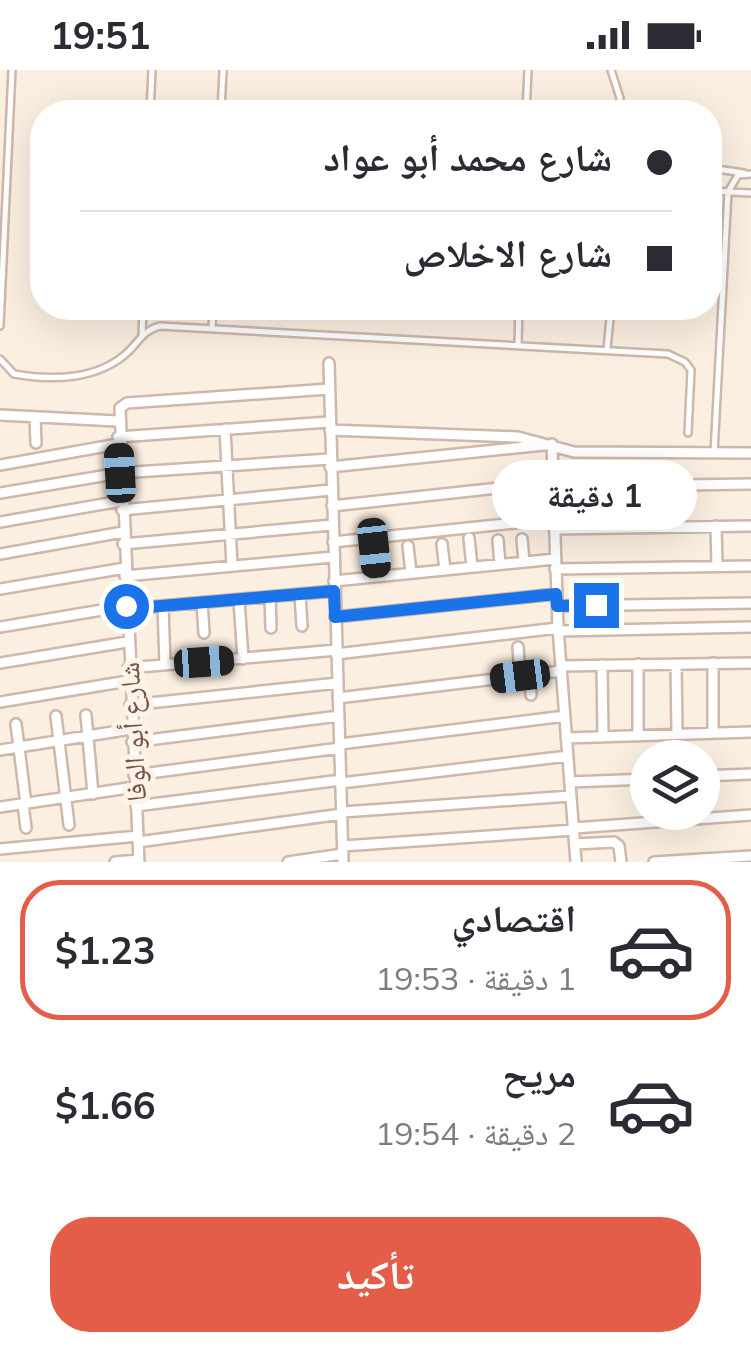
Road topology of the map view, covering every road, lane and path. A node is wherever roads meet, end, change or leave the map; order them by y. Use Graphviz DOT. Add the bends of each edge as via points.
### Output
graph roads {
  1 [pos="12,70"];
  2 [pos="152,70"];
  3 [pos="222,70"];
  4 [pos="528,70"];
  5 [pos="611,70"];
  6 [pos="151,100"];
  7 [pos="221,100"];
  8 [pos="527,100"];
  9 [pos="620,100"];
  10 [pos="722,170"];
  11 [pos="749,174"];
  12 [pos="722,192"];
  13 [pos="728,192"];
  14 [pos="751,193"];
  15 [pos="722,304"];
  16 [pos="143,320"];
  17 [pos="212,320"];
  18 [pos="519,320"];
  19 [pos="610,320"];
  20 [pos="721,320"];
  21 [pos="0,326"];
  22 [pos="212,329"];
  23 [pos="142,335"];
  24 [pos="518,345"];
  25 [pos="606,350"];
  26 [pos="0,359"];
  27 [pos="329,363"];
  28 [pos="329,388"];
  29 [pos="0,415"];
  30 [pos="35,417"];
  31 [pos="117,422"];
  32 [pos="330,426"];
  33 [pos="225,429"];
  34 [pos="688,433"];
  35 [pos="118,440"];
  36 [pos="36,443"];
  37 [pos="552,444"];
  38 [pos="714,453"];
  39 [pos="751,453"];
  40 [pos="330,463"];
  41 [pos="0,465"];
  42 [pos="227,466"];
  43 [pos="120,473"];
  44 [pos="553,484"];
  45 [pos="751,484"];
  46 [pos="331,490"];
  47 [pos="0,493"];
  48 [pos="228,500"];
  49 [pos="121,506"];
  50 [pos="332,506"];
  51 [pos="0,522"];
  52 [pos="554,524"];
  53 [pos="332,525"];
  54 [pos="716,526"];
  55 [pos="751,526"];
  56 [pos="123,532"];
  57 [pos="229,534"];
  58 [pos="469,538"];
  59 [pos="522,539"];
  60 [pos="498,540"];
  61 [pos="333,542"];
  62 [pos="124,544"];
  63 [pos="442,544"];
  64 [pos="408,546"];
  65 [pos="374,548"];
  66 [pos="0,554"];
  67 [pos="333,556"];
  68 [pos="524,562"];
  69 [pos="500,564"];
  70 [pos="555,564"];
  71 [pos="232,566"];
  72 [pos="717,566"];
  73 [pos="751,566"];
  74 [pos="472,567"];
  75 [pos="445,570"];
  76 [pos="125,572"];
  77 [pos="411,573"];
  78 [pos="376,576"];
  79 [pos="334,586"];
  80 [pos="0,589"];
  81 [pos="300,594"];
  82 [pos="556,594"];
  83 [pos="270,597"];
  84 [pos="240,600"];
  85 [pos="202,602"];
  86 [pos="751,603"];
  87 [pos="162,606"];
  88 [pos="557,606"];
  89 [pos="126,607"];
  90 [pos="335,617"];
  91 [pos="302,626"];
  92 [pos="0,627"];
  93 [pos="751,627"];
  94 [pos="272,628"];
  95 [pos="558,630"];
  96 [pos="204,633"];
  97 [pos="127,642"];
  98 [pos="518,646"];
  99 [pos="336,652"];
  100 [pos="243,659"];
  101 [pos="713,663"];
  102 [pos="751,663"];
  103 [pos="0,664"];
  104 [pos="638,664"];
  105 [pos="676,664"];
  106 [pos="166,665"];
  107 [pos="602,665"];
  108 [pos="128,668"];
  109 [pos="561,668"];
  110 [pos="525,675"];
  111 [pos="128,680"];
  112 [pos="338,683"];
  113 [pos="531,695"];
  114 [pos="338,698"];
  115 [pos="0,702"];
  116 [pos="130,705"];
  117 [pos="86,715"];
  118 [pos="56,716"];
  119 [pos="338,716"];
  120 [pos="565,716"];
  121 [pos="16,724"];
  122 [pos="131,729"];
  123 [pos="751,732"];
  124 [pos="713,733"];
  125 [pos="676,734"];
  126 [pos="88,736"];
  127 [pos="638,736"];
  128 [pos="603,737"];
  129 [pos="566,738"];
  130 [pos="59,740"];
  131 [pos="132,742"];
  132 [pos="340,746"];
  133 [pos="19,747"];
  134 [pos="0,750"];
  135 [pos="568,756"];
  136 [pos="751,774"];
  137 [pos="134,775"];
  138 [pos="720,775"];
  139 [pos="630,780"];
  140 [pos="341,781"];
  141 [pos="570,782"];
  142 [pos="135,787"];
  143 [pos="93,794"];
  144 [pos="571,796"];
  145 [pos="66,798"];
  146 [pos="25,804"];
  147 [pos="136,806"];
  148 [pos="0,807"];
  149 [pos="342,813"];
  150 [pos="751,815"];
  151 [pos="69,825"];
  152 [pos="26,828"];
  153 [pos="574,829"];
  154 [pos="138,839"];
  155 [pos="575,844"];
  156 [pos="0,849"];
  157 [pos="343,854"];
  158 [pos="751,856"];
  159 [pos="139,861"];
  160 [pos="115,862"];
  161 [pos="288,862"];
  162 [pos="576,862"];
  163 [pos="621,862"];
  164 [pos="654,862"];
  1 -- 21 [label="lane"];
  2 -- 6 [label="lane"];
  3 -- 7 [label="lane"];
  4 -- 8 [label="lane"];
  5 -- 9 [label="lane"];
  10 -- 11 [label="lane"];
  11 -- 13 [label="lane" via="731,182"];
  12 -- 13 [label="lane"];
  13 -- 14 [label="lane"];
  13 -- 15 [label="lane"];
  16 -- 23 [label="lane"];
  17 -- 22 [label="lane"];
  18 -- 24 [label="lane"];
  19 -- 25 [label="lane"];
  20 -- 38 [label="lane"];
  22 -- 23 [label="lane" via="160,326"];
  22 -- 24 [label="lane"];
  23 -- 26 [label="lane" via="118,360 85,374 14,374"];
  24 -- 25 [label="lane"];
  25 -- 34 [label="lane" via="668,354 686,362 692,380"];
  27 -- 28 [label="street"];
  28 -- 31 [label="street" via="126,403"];
  28 -- 32 [label="street"];
  29 -- 30 [label="street"];
  30 -- 31 [label="street"];
  30 -- 36 [label="street"];
  31 -- 35 [label="street, شارع أبو الوفا"];
  32 -- 33 [label="street"];
  32 -- 37 [label="street"];
  32 -- 40 [label="street"];
  33 -- 35 [label="street"];
  33 -- 42 [label="street"];
  35 -- 41 [label="street"];
  35 -- 43 [label="street, شارع أبو الوفا"];
  37 -- 38 [label="street" via="574,452"];
  37 -- 40 [label="street"];
  37 -- 44 [label="street"];
  38 -- 39 [label="street"];
  40 -- 42 [label="street"];
  40 -- 46 [label="street"];
  42 -- 43 [label="street"];
  42 -- 48 [label="street"];
  43 -- 47 [label="street"];
  43 -- 49 [label="street, شارع أبو الوفا"];
  44 -- 45 [label="street"];
  44 -- 50 [label="street"];
  44 -- 52 [label="street"];
  46 -- 48 [label="street"];
  46 -- 50 [label="street"];
  48 -- 49 [label="street"];
  48 -- 57 [label="street"];
  49 -- 51 [label="street"];
  49 -- 56 [label="street, شارع أبو الوفا"];
  50 -- 53 [label="street"];
  52 -- 54 [label="street"];
  52 -- 61 [label="street"];
  52 -- 70 [label="street"];
  53 -- 57 [label="street"];
  53 -- 61 [label="street"];
  54 -- 55 [label="street"];
  54 -- 72 [label="street"];
  56 -- 62 [label="street, شارع أبو الوفا"];
  56 -- 66 [label="street"];
  57 -- 62 [label="street"];
  57 -- 71 [label="street"];
  58 -- 74 [label="street"];
  59 -- 68 [label="street"];
  60 -- 69 [label="street"];
  61 -- 67 [label="street"];
  62 -- 76 [label="street, شارع أبو الوفا"];
  63 -- 75 [label="street"];
  64 -- 77 [label="street"];
  65 -- 78 [label="street"];
  67 -- 71 [label="street"];
  67 -- 79 [label="street"];
  68 -- 69 [label="street"];
  68 -- 70 [label="street"];
  69 -- 74 [label="street"];
  70 -- 72 [label="street"];
  70 -- 82 [label="street"];
  71 -- 76 [label="street"];
  72 -- 73 [label="street"];
  74 -- 75 [label="street"];
  75 -- 77 [label="street"];
  76 -- 80 [label="street"];
  76 -- 89 [label="street, شارع أبو الوفا"];
  77 -- 78 [label="street"];
  78 -- 79 [label="street"];
  79 -- 81 [label="street"];
  79 -- 90 [label="street"];
  81 -- 83 [label="street"];
  81 -- 91 [label="street"];
  82 -- 88 [label="street"];
  82 -- 90 [label="street"];
  83 -- 84 [label="street"];
  83 -- 94 [label="street"];
  84 -- 85 [label="street"];
  84 -- 100 [label="street"];
  85 -- 87 [label="street"];
  85 -- 96 [label="street"];
  86 -- 88 [label="street"];
  87 -- 89 [label="street"];
  87 -- 106 [label="street"];
  88 -- 95 [label="street"];
  89 -- 92 [label="street"];
  89 -- 97 [label="street, شارع أبو الوفا"];
  90 -- 99 [label="street"];
  93 -- 95 [label="street"];
  95 -- 99 [label="street"];
  95 -- 109 [label="street"];
  97 -- 103 [label="street"];
  97 -- 108 [label="street, شارع أبو الوفا"];
  98 -- 110 [label="street"];
  99 -- 100 [label="street"];
  99 -- 112 [label="street"];
  100 -- 106 [label="street"];
  101 -- 102 [label="street"];
  101 -- 105 [label="street"];
  101 -- 124 [label="street"];
  104 -- 105 [label="street"];
  104 -- 107 [label="street"];
  104 -- 127 [label="street"];
  105 -- 125 [label="street"];
  106 -- 108 [label="street"];
  107 -- 109 [label="street"];
  107 -- 128 [label="street"];
  108 -- 111 [label="street, شارع أبو الوفا"];
  109 -- 110 [label="street"];
  109 -- 120 [label="street"];
  110 -- 113 [label="street"];
  110 -- 114 [label="street"];
  111 -- 115 [label="street"];
  111 -- 116 [label="street, شارع أبو الوفا"];
  112 -- 114 [label="street"];
  112 -- 116 [label="street"];
  114 -- 119 [label="street"];
  116 -- 122 [label="street, شارع أبو الوفا"];
  117 -- 126 [label="street"];
  118 -- 130 [label="street"];
  119 -- 131 [label="street"];
  119 -- 132 [label="street"];
  120 -- 129 [label="street"];
  120 -- 132 [label="street"];
  121 -- 133 [label="street"];
  122 -- 126 [label="street"];
  122 -- 131 [label="street, شارع أبو الوفا"];
  123 -- 124 [label="street"];
  124 -- 125 [label="street"];
  125 -- 127 [label="street"];
  126 -- 130 [label="street"];
  126 -- 143 [label="street"];
  127 -- 128 [label="street"];
  128 -- 129 [label="street"];
  129 -- 135 [label="street"];
  130 -- 133 [label="street"];
  130 -- 145 [label="street"];
  131 -- 137 [label="street, شارع أبو الوفا"];
  132 -- 137 [label="street"];
  132 -- 140 [label="street"];
  133 -- 134 [label="street"];
  133 -- 146 [label="street"];
  135 -- 140 [label="street"];
  135 -- 141 [label="street"];
  136 -- 138 [label="street"];
  137 -- 142 [label="street, شارع أبو الوفا"];
  139 -- 141 [label="street"];
  140 -- 147 [label="street"];
  140 -- 149 [label="street"];
  141 -- 144 [label="street"];
  142 -- 143 [label="street"];
  142 -- 147 [label="street, شارع أبو الوفا"];
  143 -- 145 [label="street"];
  144 -- 149 [label="street"];
  144 -- 153 [label="street"];
  145 -- 146 [label="street"];
  145 -- 151 [label="street"];
  146 -- 148 [label="street"];
  146 -- 152 [label="street"];
  147 -- 154 [label="street, شارع أبو الوفا"];
  149 -- 154 [label="street"];
  149 -- 157 [label="street"];
  150 -- 153 [label="street"];
  153 -- 155 [label="street"];
  153 -- 157 [label="street"];
  154 -- 156 [label="street"];
  154 -- 159 [label="street, شارع أبو الوفا"];
  155 -- 162 [label="street"];
  155 -- 163 [label="street" via="614,842"];
  157 -- 161 [label="street"];
  158 -- 164 [label="street"];
  159 -- 160 [label="street"];
}
